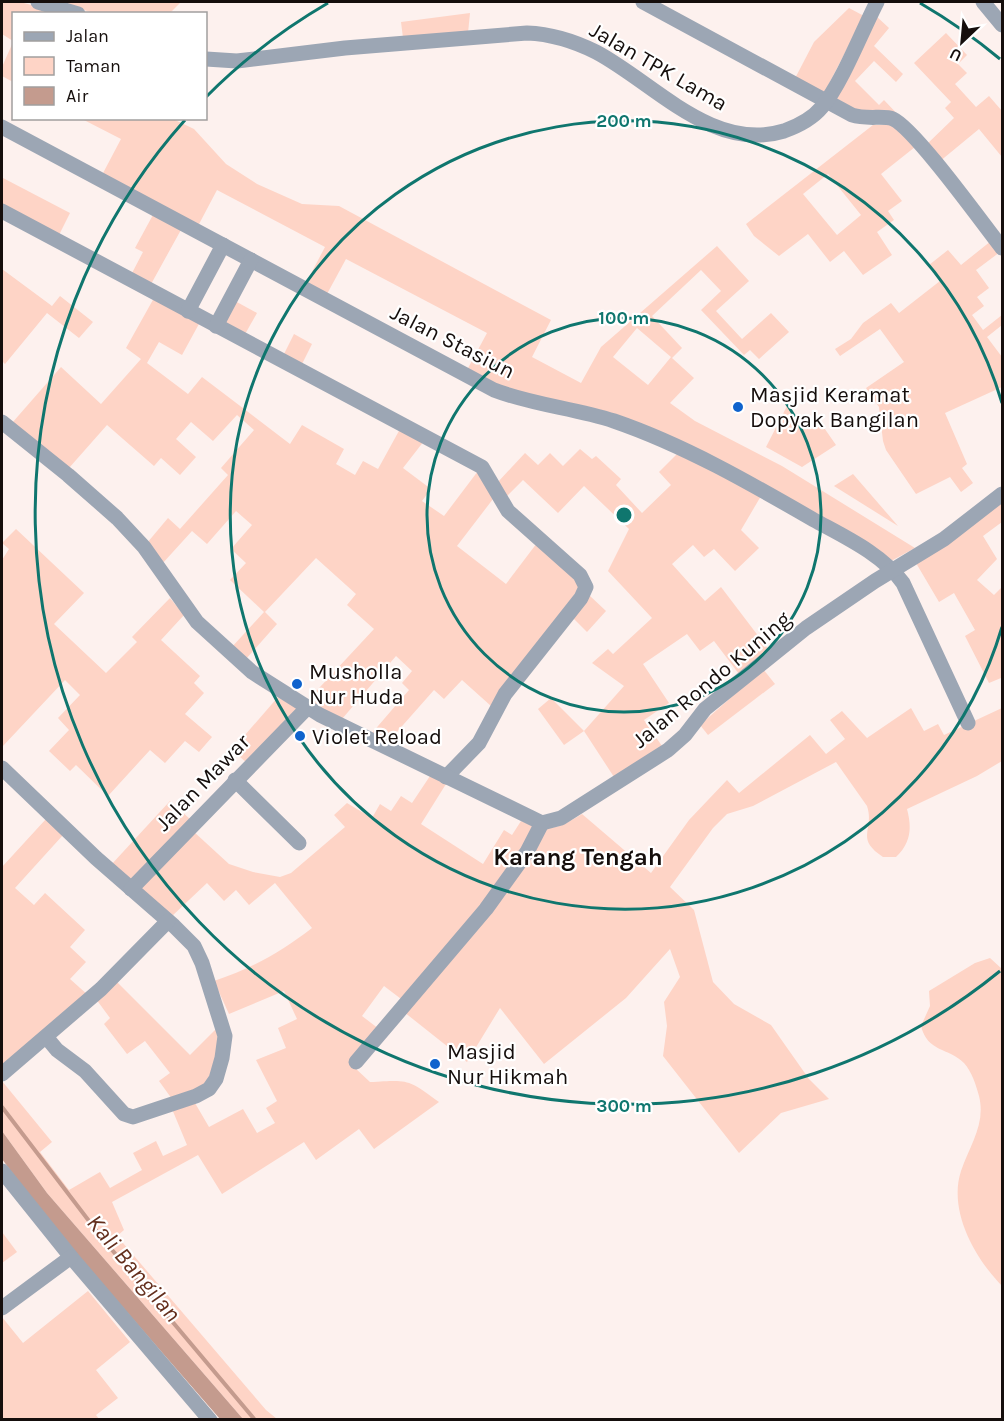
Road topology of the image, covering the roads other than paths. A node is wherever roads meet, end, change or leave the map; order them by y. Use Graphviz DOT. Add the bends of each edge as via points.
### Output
graph roads {
  1 [pos="38,2"];
  2 [pos="643,2"];
  3 [pos="877,2"];
  4 [pos="983,2"];
  5 [pos="71,12"];
  6 [pos="1002,25"];
  7 [pos="207,59"];
  8 [pos="828,99"];
  9 [pos="2,127"];
  10 [pos="2,212"];
  11 [pos="223,245"];
  12 [pos="1002,248"];
  13 [pos="251,260"];
  14 [pos="188,311"];
  15 [pos="216,326"];
  16 [pos="2,422"];
  17 [pos="1002,494"];
  18 [pos="893,570"];
  19 [pos="307,708"];
  20 [pos="968,723"];
  21 [pos="2,768"];
  22 [pos="446,777"];
  23 [pos="235,780"];
  24 [pos="542,823"];
  25 [pos="299,843"];
  26 [pos="131,889"];
  27 [pos="168,921"];
  28 [pos="47,1038"];
  29 [pos="356,1062"];
  30 [pos="2,1074"];
  31 [pos="2,1171"];
  32 [pos="71,1257"];
  33 [pos="2,1308"];
  34 [pos="210,1419"];
  1 -- 5 [label="street"];
  2 -- 8 [label="street"];
  3 -- 8 [label="street, Jalan TPK Lama"];
  4 -- 6 [label="street"];
  7 -- 8 [label="street, Jalan TPK Lama" via="237,61 539,33 590,49 694,116 740,134 768,135 793,128 813,116"];
  8 -- 12 [label="street" via="860,117 896,121"];
  9 -- 11 [label="street, Jalan Stasiun"];
  10 -- 14 [label="street"];
  11 -- 13 [label="street, Jalan Stasiun"];
  11 -- 14 [label="street"];
  13 -- 15 [label="street"];
  13 -- 18 [label="street, Jalan Stasiun" via="494,390 531,403 616,422 725,470 843,536"];
  14 -- 15 [label="street"];
  15 -- 22 [label="street" via="482,467 508,511 584,581 586,587 581,598 505,694 479,743"];
  16 -- 19 [label="street" via="69,475 133,535 186,608 224,649"];
  17 -- 18 [label="street, Jalan Rondo Kuning" via="963,526"];
  18 -- 20 [label="street" via="921,617"];
  18 -- 24 [label="street, Jalan Rondo Kuning" via="806,628 731,688 705,709 668,750 561,818"];
  19 -- 22 [label="street"];
  19 -- 23 [label="street, Jalan Mawar"];
  21 -- 26 [label="street"];
  22 -- 24 [label="street"];
  23 -- 25 [label="street"];
  23 -- 26 [label="street, Jalan Mawar"];
  24 -- 29 [label="street" via="528,852 486,909"];
  26 -- 27 [label="street"];
  27 -- 28 [label="street"];
  27 -- 28 [label="street" via="199,954 224,1028 222,1058 209,1089 128,1117"];
  28 -- 30 [label="street"];
  31 -- 32 [label="street"];
  32 -- 33 [label="street"];
  32 -- 34 [label="street"];
}
